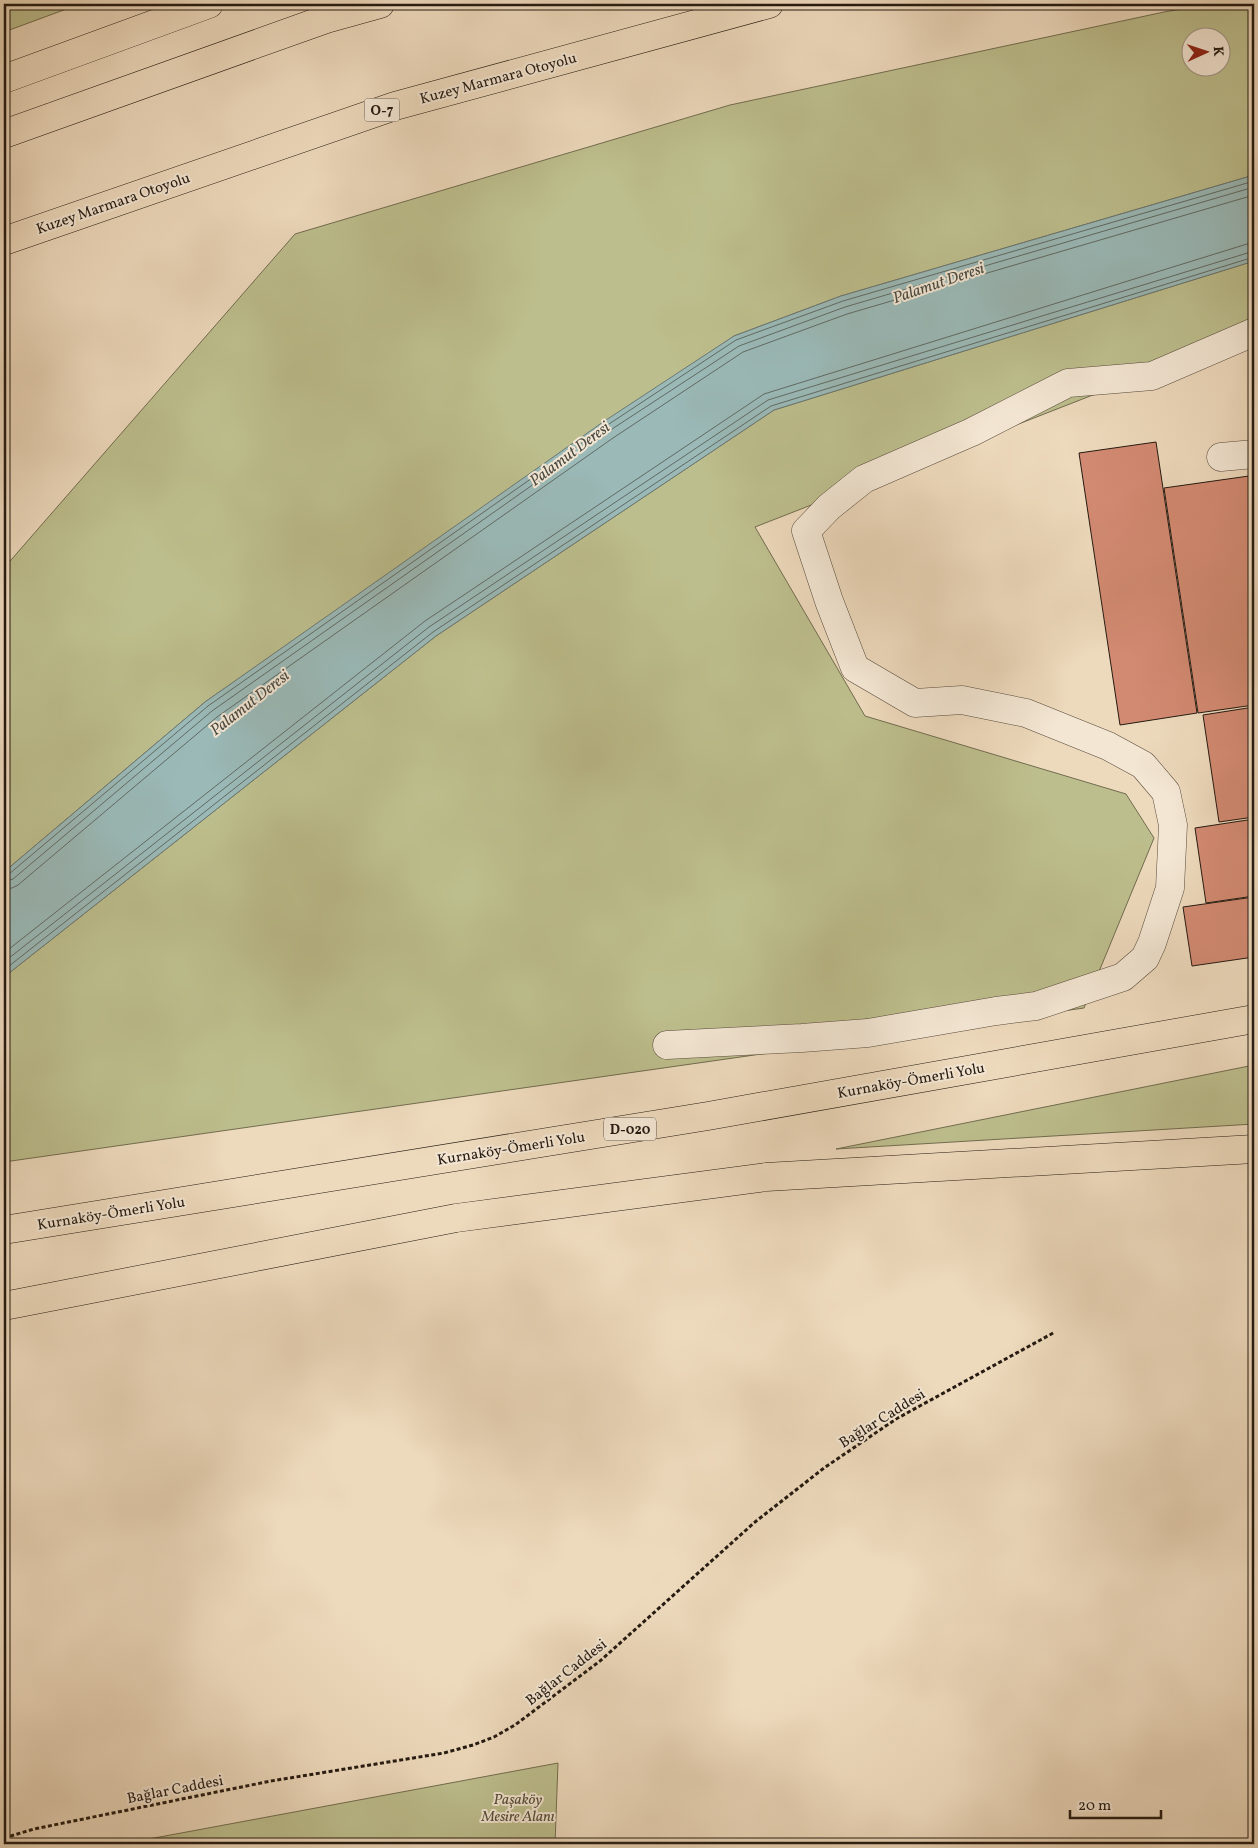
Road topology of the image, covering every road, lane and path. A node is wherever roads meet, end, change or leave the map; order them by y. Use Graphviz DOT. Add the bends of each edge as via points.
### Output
graph roads {
  1 [pos="209,4"];
  2 [pos="380,4"];
  3 [pos="768,4"];
  4 [pos="4,79"];
  5 [pos="4,134"];
  6 [pos="4,241"];
  7 [pos="1254,332"];
  8 [pos="1254,454"];
  9 [pos="1221,457"];
  10 [pos="1254,1020"];
  11 [pos="667,1045"];
  12 [pos="1254,1149"];
  13 [pos="4,1230"];
  14 [pos="4,1306"];
  15 [pos="1055,1332"];
  16 [pos="4,1838"];
  1 -- 4 [label="highway"];
  2 -- 5 [label="highway" via="326,19"];
  3 -- 6 [label="highway, Kuzey Marmara Otoyolu / O-7" via="395,106"];
  7 -- 11 [label="lane" via="1152,376 1068,383 972,432 864,479 829,507 806,531 854,668 915,703 962,700 1026,713 1108,746 1143,765 1166,792 1173,825 1170,888 1146,958 1123,978 1036,1006 868,1033"];
  8 -- 9 [label="lane"];
  10 -- 13 [label="highway, Kurnaköy-Ömerli Yolu / D-020" via="708,1116"];
  12 -- 14 [label="highway" via="766,1178 456,1218"];
  15 -- 16 [label="path, Bağlar Caddesi" via="896,1419 824,1468 755,1522 600,1661 515,1725 494,1736 444,1753 271,1782"];
}
